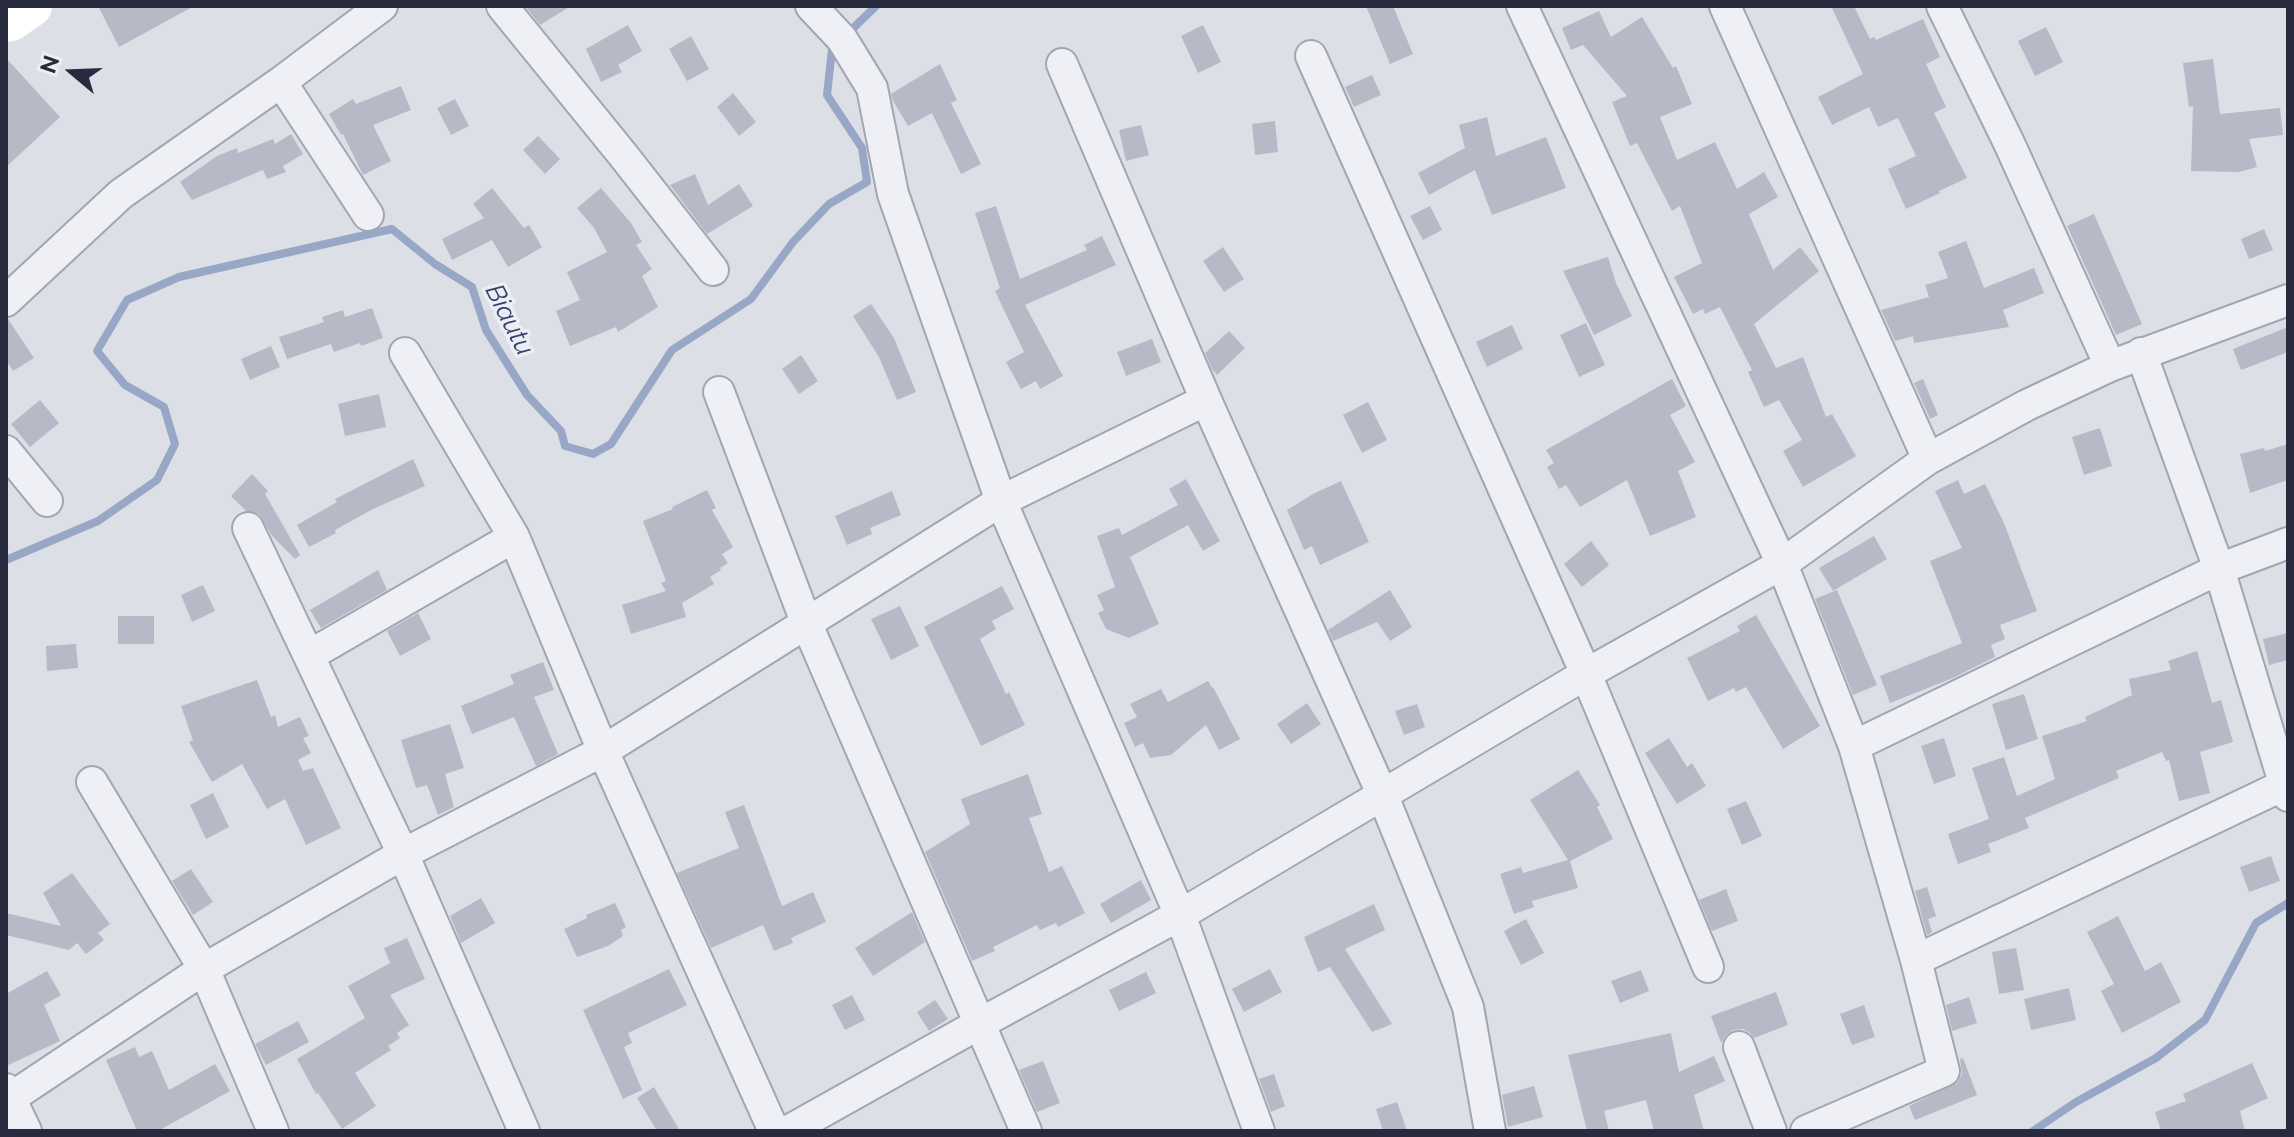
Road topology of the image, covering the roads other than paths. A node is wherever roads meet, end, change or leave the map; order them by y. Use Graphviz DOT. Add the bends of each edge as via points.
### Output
graph roads {
  1 [pos="382,6"];
  2 [pos="502,6"];
  3 [pos="811,6"];
  4 [pos="1522,6"];
  5 [pos="1725,6"];
  6 [pos="1942,6"];
  7 [pos="1311,56"];
  8 [pos="1062,64"];
  9 [pos="281,82"];
  10 [pos="368,215"];
  11 [pos="713,270"];
  12 [pos="2288,300"];
  13 [pos="6,301"];
  14 [pos="405,353"];
  15 [pos="2141,353"];
  16 [pos="2110,366"];
  17 [pos="719,392"];
  18 [pos="1206,400"];
  19 [pos="6,451"];
  20 [pos="1928,459"];
  21 [pos="47,501"];
  22 [pos="1001,501"];
  23 [pos="248,528"];
  24 [pos="514,537"];
  25 [pos="2288,543"];
  26 [pos="1782,564"];
  27 [pos="2219,569"];
  28 [pos="806,622"];
  29 [pos="310,655"];
  30 [pos="1586,674"];
  31 [pos="1854,746"];
  32 [pos="603,751"];
  33 [pos="2284,776"];
  34 [pos="92,782"];
  35 [pos="1383,796"];
  36 [pos="403,854"];
  37 [pos="1180,915"];
  38 [pos="1916,960"];
  39 [pos="1708,967"];
  40 [pos="204,969"];
  41 [pos="979,1024"];
  42 [pos="1739,1047"];
  43 [pos="8,1096"];
  44 [pos="26,1131"];
  45 [pos="273,1131"];
  46 [pos="524,1131"];
  47 [pos="774,1131"];
  48 [pos="788,1131"];
  49 [pos="1026,1131"];
  50 [pos="1259,1131"];
  51 [pos="1490,1131"];
  52 [pos="1771,1131"];
  53 [pos="1806,1131"];
  1 -- 9 [label="street"];
  2 -- 11 [label="street"];
  3 -- 22 [label="street" via="844,43 872,88 893,194"];
  4 -- 26 [label="street"];
  5 -- 20 [label="street"];
  6 -- 16 [label="street"];
  7 -- 30 [label="street"];
  8 -- 18 [label="street"];
  9 -- 10 [label="street"];
  9 -- 13 [label="street" via="121,194"];
  12 -- 15 [label="street"];
  14 -- 24 [label="street"];
  15 -- 16 [label="street"];
  15 -- 27 [label="street"];
  16 -- 20 [label="street"];
  17 -- 28 [label="street"];
  18 -- 22 [label="street"];
  18 -- 35 [label="street"];
  19 -- 21 [label="street"];
  20 -- 26 [label="street"];
  22 -- 28 [label="street"];
  22 -- 37 [label="street"];
  23 -- 29 [label="street"];
  24 -- 29 [label="street"];
  24 -- 32 [label="street"];
  25 -- 27 [label="street"];
  26 -- 30 [label="street"];
  26 -- 31 [label="street"];
  27 -- 31 [label="street"];
  27 -- 33 [label="street"];
  28 -- 32 [label="street"];
  28 -- 41 [label="street"];
  29 -- 36 [label="street"];
  30 -- 35 [label="street"];
  30 -- 39 [label="street"];
  31 -- 38 [label="street"];
  32 -- 36 [label="street"];
  32 -- 47 [label="street"];
  33 -- 38 [label="street"];
  34 -- 40 [label="street"];
  35 -- 37 [label="street"];
  35 -- 51 [label="street" via="1468,1007"];
  36 -- 40 [label="street"];
  36 -- 46 [label="street"];
  37 -- 41 [label="street"];
  37 -- 50 [label="street"];
  38 -- 53 [label="street" via="1944,1071"];
  40 -- 43 [label="street"];
  40 -- 45 [label="street"];
  41 -- 48 [label="street"];
  41 -- 49 [label="street"];
  42 -- 52 [label="street"];
  43 -- 44 [label="street"];
}
